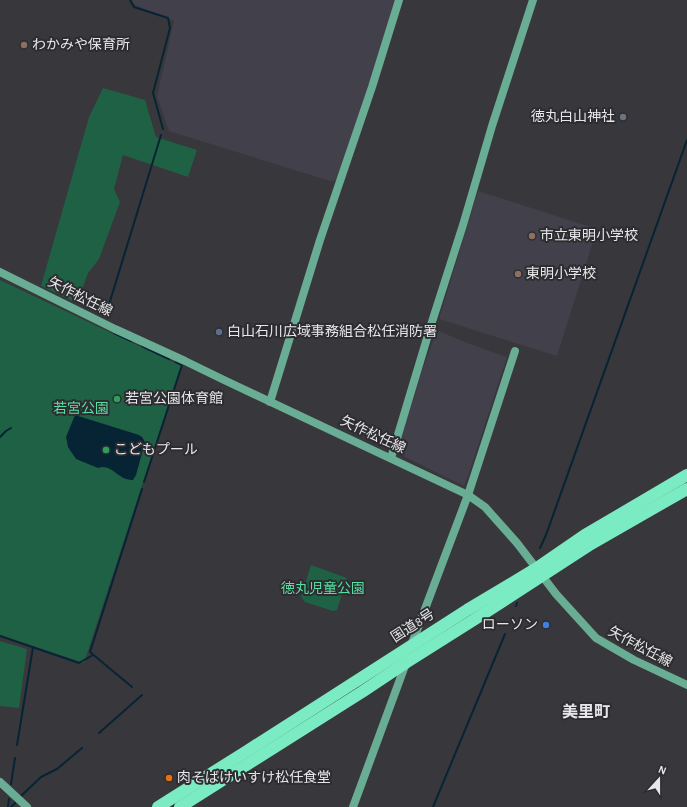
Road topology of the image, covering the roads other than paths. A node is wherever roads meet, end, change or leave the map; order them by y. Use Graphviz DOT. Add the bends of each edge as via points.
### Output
graph roads {
  1 [pos="400,0"];
  2 [pos="533,0"];
  3 [pos="0,272"];
  4 [pos="515,351"];
  5 [pos="270,402"];
  6 [pos="391,458"];
  7 [pos="687,475"];
  8 [pos="687,488"];
  9 [pos="468,494"];
  10 [pos="539,572"];
  11 [pos="412,645"];
  12 [pos="407,662"];
  13 [pos="687,685"];
  14 [pos="0,782"];
  15 [pos="27,807"];
  16 [pos="158,807"];
  17 [pos="180,807"];
  18 [pos="353,807"];
  1 -- 5 [label="street" via="318,247"];
  2 -- 6 [label="street"];
  3 -- 5 [label="street, 矢作松任線"];
  4 -- 9 [label="street"];
  5 -- 6 [label="street, 矢作松任線"];
  6 -- 9 [label="street, 矢作松任線"];
  7 -- 10 [label="highway, 国道8号" via="585,535"];
  8 -- 10 [label="highway, 国道8号"];
  9 -- 10 [label="street, 矢作松任線" via="485,506"];
  9 -- 11 [label="street"];
  10 -- 11 [label="highway, 国道8号" via="467,610"];
  10 -- 12 [label="highway, 国道8号" via="491,609"];
  10 -- 13 [label="street, 矢作松任線" via="596,638 634,660"];
  11 -- 12 [label="street"];
  11 -- 16 [label="highway, 国道8号"];
  12 -- 17 [label="highway, 国道8号"];
  12 -- 18 [label="street"];
  14 -- 15 [label="street"];
}
